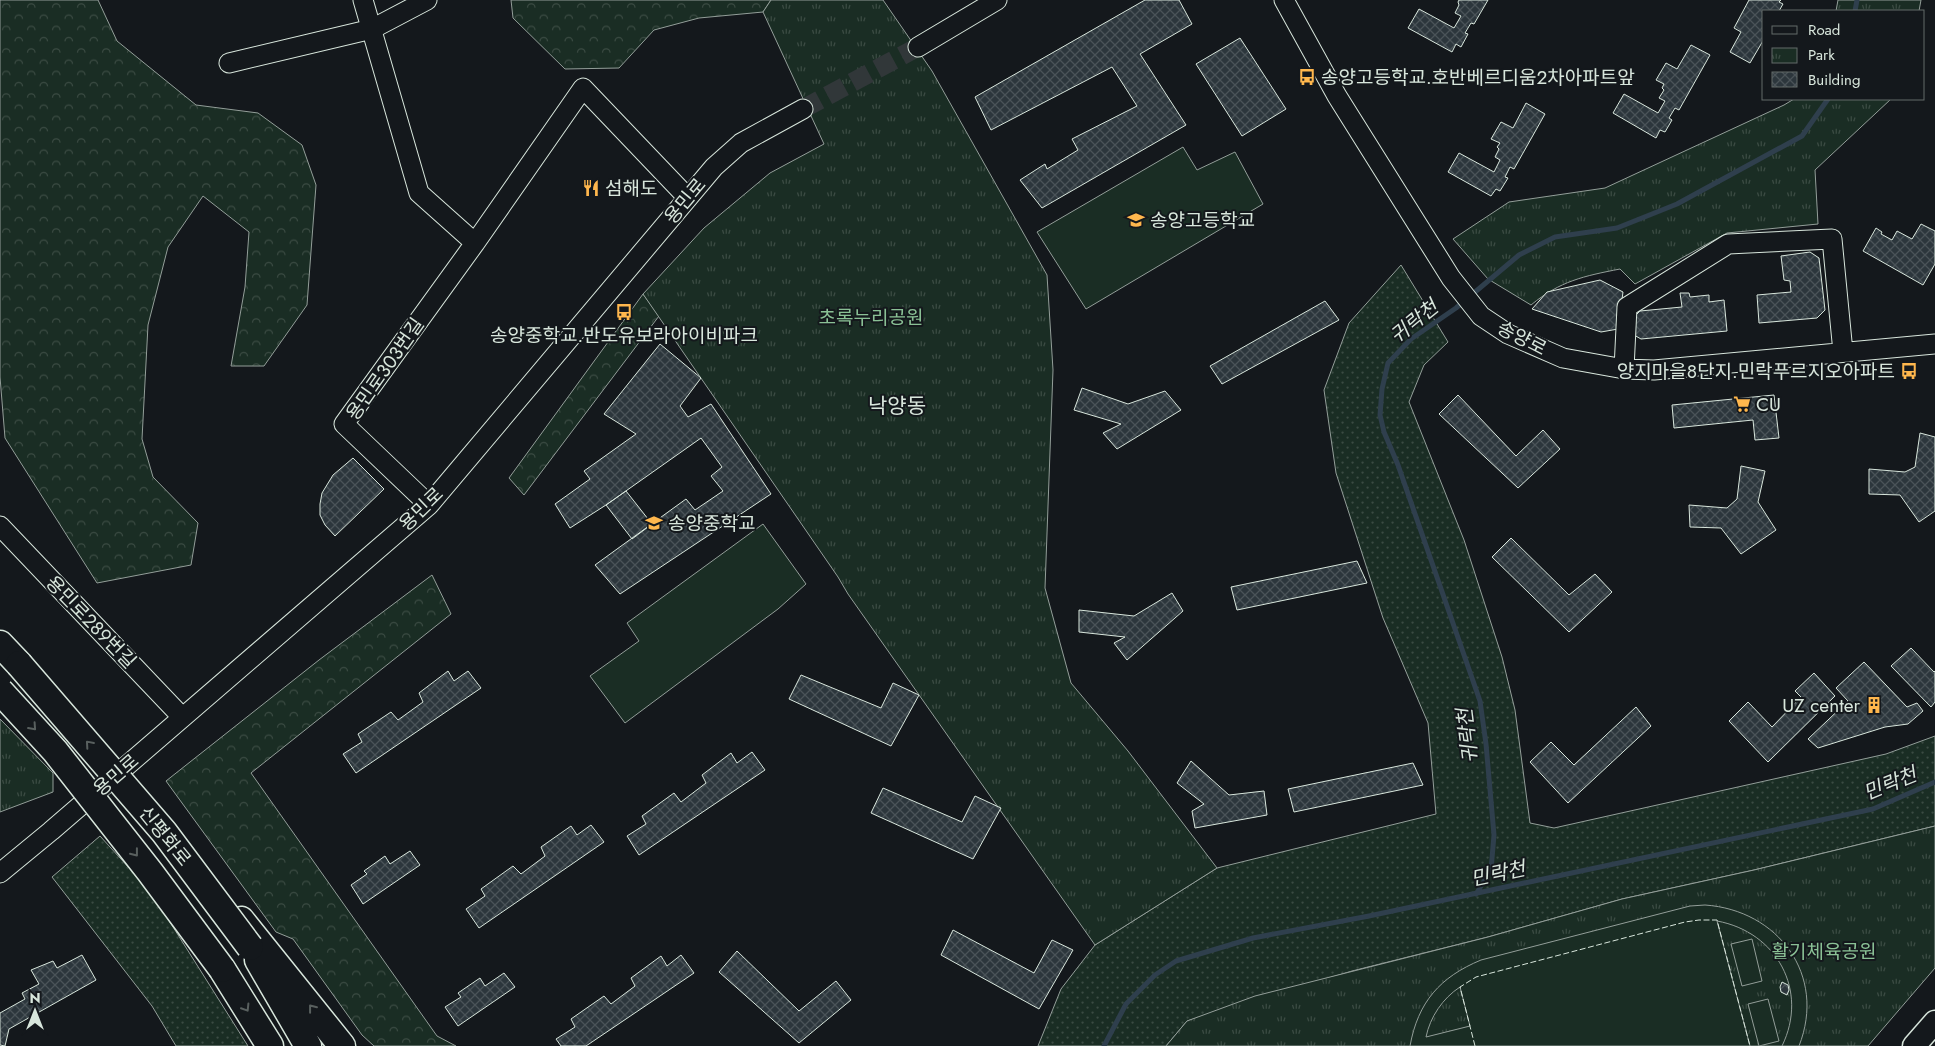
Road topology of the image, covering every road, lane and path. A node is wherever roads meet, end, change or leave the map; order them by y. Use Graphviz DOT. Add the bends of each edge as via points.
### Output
graph roads {
  1 [pos="362,0"];
  2 [pos="427,0"];
  3 [pos="997,0"];
  4 [pos="1284,0"];
  5 [pos="372,29"];
  6 [pos="918,47"];
  7 [pos="229,63"];
  8 [pos="803,109"];
  9 [pos="688,198"];
  10 [pos="475,243"];
  11 [pos="1935,344"];
  12 [pos="1843,352"];
  13 [pos="1624,369"];
  14 [pos="429,505"];
  15 [pos="0,526"];
  16 [pos="0,644"];
  17 [pos="0,691"];
  18 [pos="182,717"];
  19 [pos="0,873"];
  20 [pos="254,943"];
  21 [pos="1935,1022"];
  22 [pos="270,1046"];
  23 [pos="308,1046"];
  24 [pos="342,1046"];
  25 [pos="1914,1046"];
  1 -- 5 [label="street"];
  2 -- 5 [label="street"];
  3 -- 6 [label="street"];
  4 -- 13 [label="street, 송양로" via="1337,96 1451,278 1481,316 1508,334 1563,358"];
  5 -- 7 [label="street"];
  5 -- 10 [label="street" via="419,193"];
  8 -- 9 [label="street, 용민로" via="741,143 714,167"];
  9 -- 10 [label="street, 용민로303번길" via="584,88"];
  9 -- 14 [label="street, 용민로"];
  10 -- 14 [label="street, 용민로303번길" via="344,424"];
  11 -- 12 [label="street, 송양로"];
  12 -- 13 [label="street, 송양로" via="1654,370"];
  12 -- 13 [label="street" via="1832,239 1728,244 1626,307"];
  14 -- 18 [label="street, 용민로"];
  15 -- 18 [label="street, 용민로289번길"];
  20 -- 16 [label="highway, 신평화로, one-way, bridge" via="164,832"];
  17 -- 22 [label="highway, 신평화로, one-way, bridge" via="55,751 150,872 222,969"];
  18 -- 19 [label="street, 용민로"];
  20 -- 23 [label="highway, 신평화로"];
  24 -- 20 [label="highway, one-way"];
  21 -- 25 [label="main road"];
}
